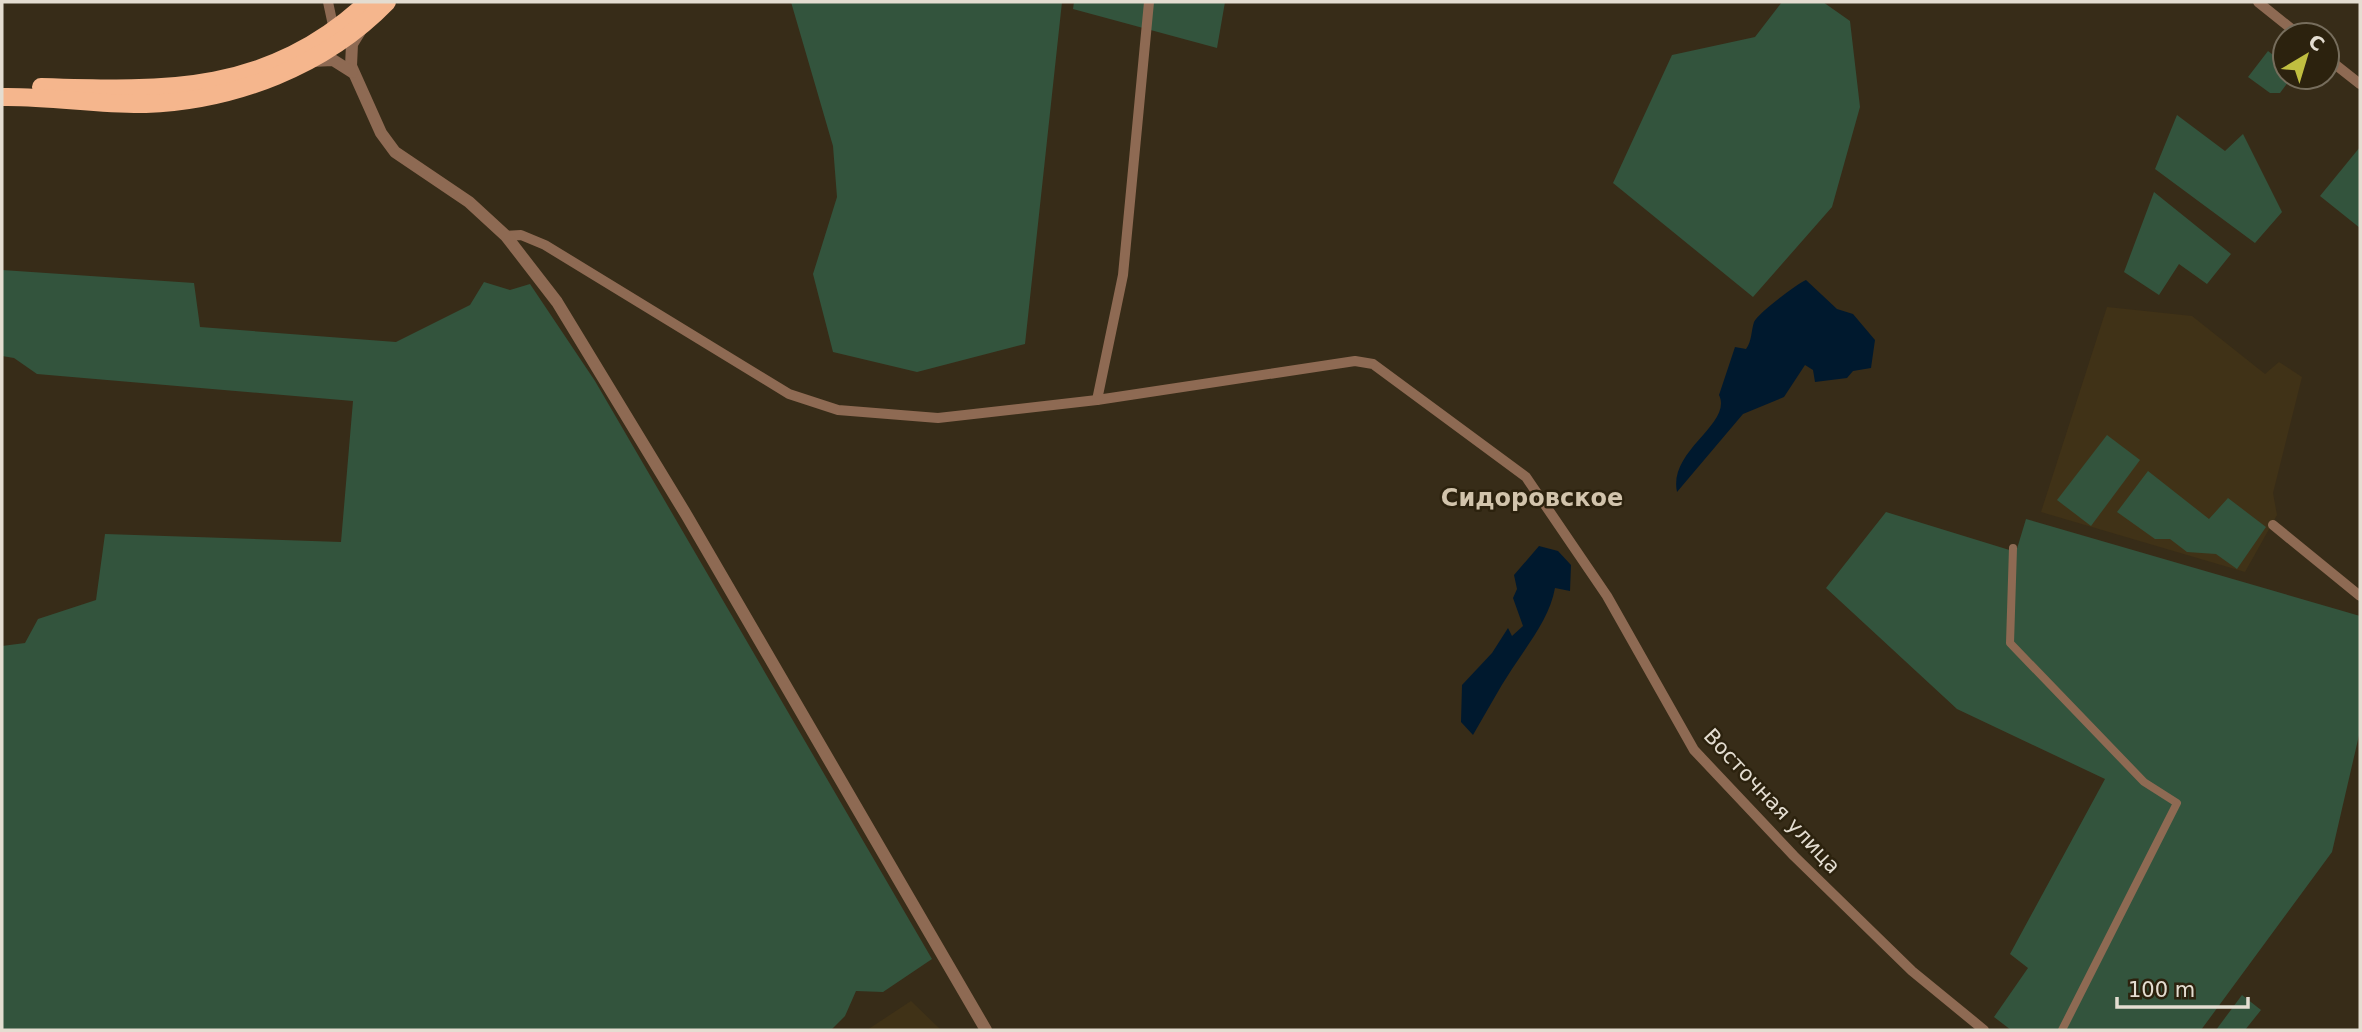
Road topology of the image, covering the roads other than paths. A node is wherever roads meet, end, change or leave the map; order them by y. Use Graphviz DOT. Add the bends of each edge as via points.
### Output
graph roads {
  1 [pos="328,2"];
  2 [pos="368,2"];
  3 [pos="387,2"];
  4 [pos="1149,2"];
  5 [pos="2258,2"];
  6 [pos="2282,21"];
  7 [pos="365,23"];
  8 [pos="334,30"];
  9 [pos="306,61"];
  10 [pos="2341,69"];
  11 [pos="352,72"];
  12 [pos="2360,84"];
  13 [pos="2,85"];
  14 [pos="2,97"];
  15 [pos="506,236"];
  16 [pos="1097,400"];
  17 [pos="2273,525"];
  18 [pos="2013,548"];
  19 [pos="2360,596"];
  20 [pos="986,1030"];
  21 [pos="1984,1030"];
  22 [pos="2062,1030"];
  1 -- 8 [label="street"];
  2 -- 8 [label="highway"];
  3 -- 7 [label="highway"];
  4 -- 16 [label="street" via="1122,275"];
  5 -- 6 [label="street"];
  7 -- 9 [label="highway"];
  7 -- 11 [label="street" via="352,44"];
  8 -- 13 [label="highway" via="284,59 210,82 150,90"];
  9 -- 11 [label="street" via="333,60"];
  9 -- 14 [label="highway" via="232,92 185,100 146,104"];
  10 -- 12 [label="street"];
  11 -- 15 [label="street" via="376,125 395,152 469,202"];
  15 -- 16 [label="street, Восточная улица" via="521,235 545,245 789,394 838,410 939,418"];
  15 -- 20 [label="street" via="557,302 612,389"];
  16 -- 21 [label="street, Восточная улица" via="1355,361 1373,364 1527,477 1607,596 1694,750 1892,951"];
  17 -- 19 [label="street"];
  18 -- 22 [label="street" via="2010,643 2144,782 2177,803"];
}
